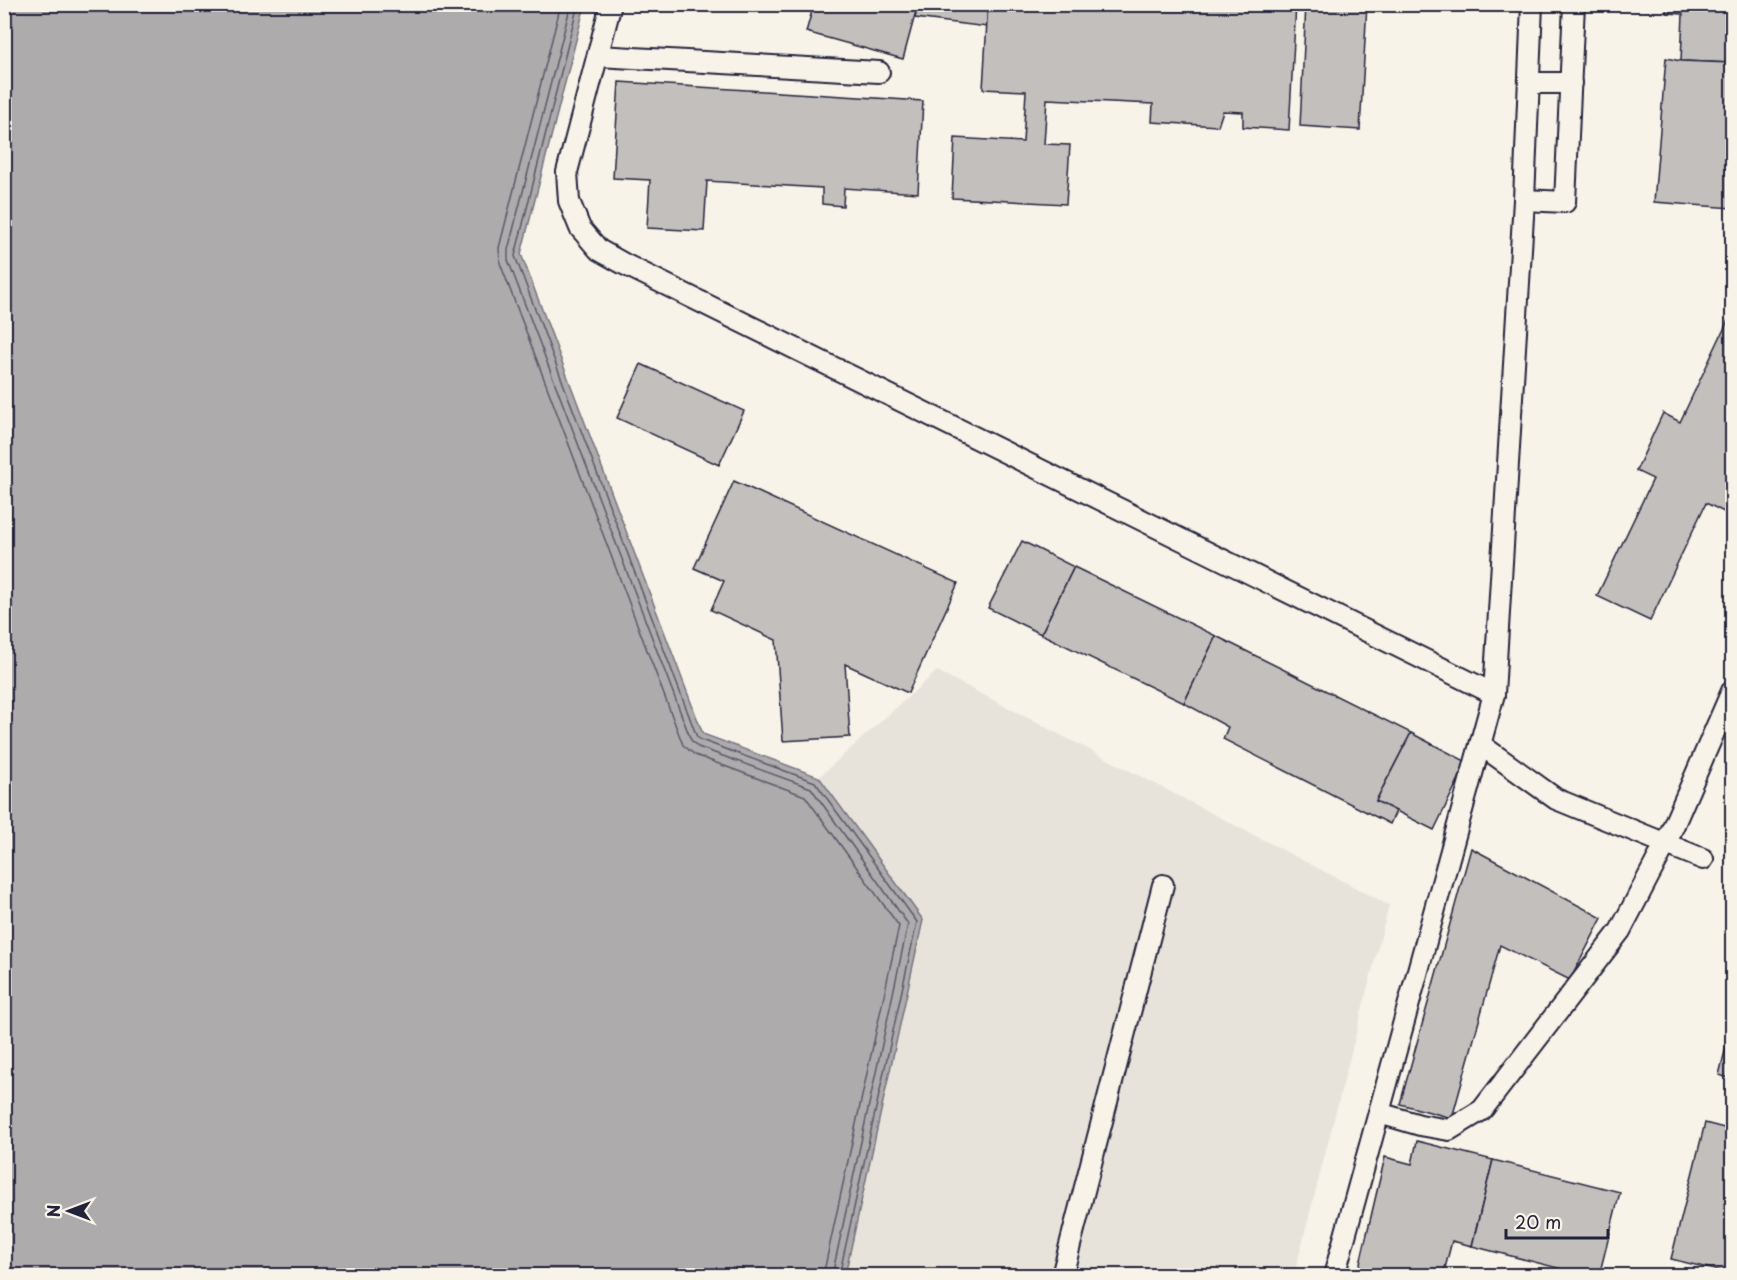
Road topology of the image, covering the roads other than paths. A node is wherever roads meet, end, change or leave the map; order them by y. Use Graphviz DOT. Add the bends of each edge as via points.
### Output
graph roads {
  1 [pos="611,4"];
  2 [pos="1532,4"];
  3 [pos="1574,4"];
  4 [pos="598,56"];
  5 [pos="879,72"];
  6 [pos="1529,83"];
  7 [pos="1571,83"];
  8 [pos="1524,200"];
  9 [pos="1732,691"];
  10 [pos="1494,694"];
  11 [pos="1481,745"];
  12 [pos="1666,843"];
  13 [pos="1703,859"];
  14 [pos="1163,885"];
  15 [pos="1379,1113"];
  16 [pos="1062,1275"];
  17 [pos="1334,1275"];
  1 -- 4 [label="lane"];
  2 -- 6 [label="lane"];
  3 -- 7 [label="lane"];
  4 -- 5 [label="lane"];
  4 -- 10 [label="lane" via="567,172 569,201 580,228 599,250"];
  6 -- 7 [label="lane"];
  6 -- 8 [label="lane"];
  7 -- 8 [label="lane" via="1565,202"];
  8 -- 10 [label="lane"];
  9 -- 12 [label="lane"];
  10 -- 11 [label="lane"];
  11 -- 12 [label="lane" via="1556,799"];
  11 -- 15 [label="lane"];
  12 -- 13 [label="lane"];
  12 -- 15 [label="lane" via="1620,931 1482,1110 1449,1130"];
  14 -- 16 [label="lane"];
  15 -- 17 [label="lane"];
}
